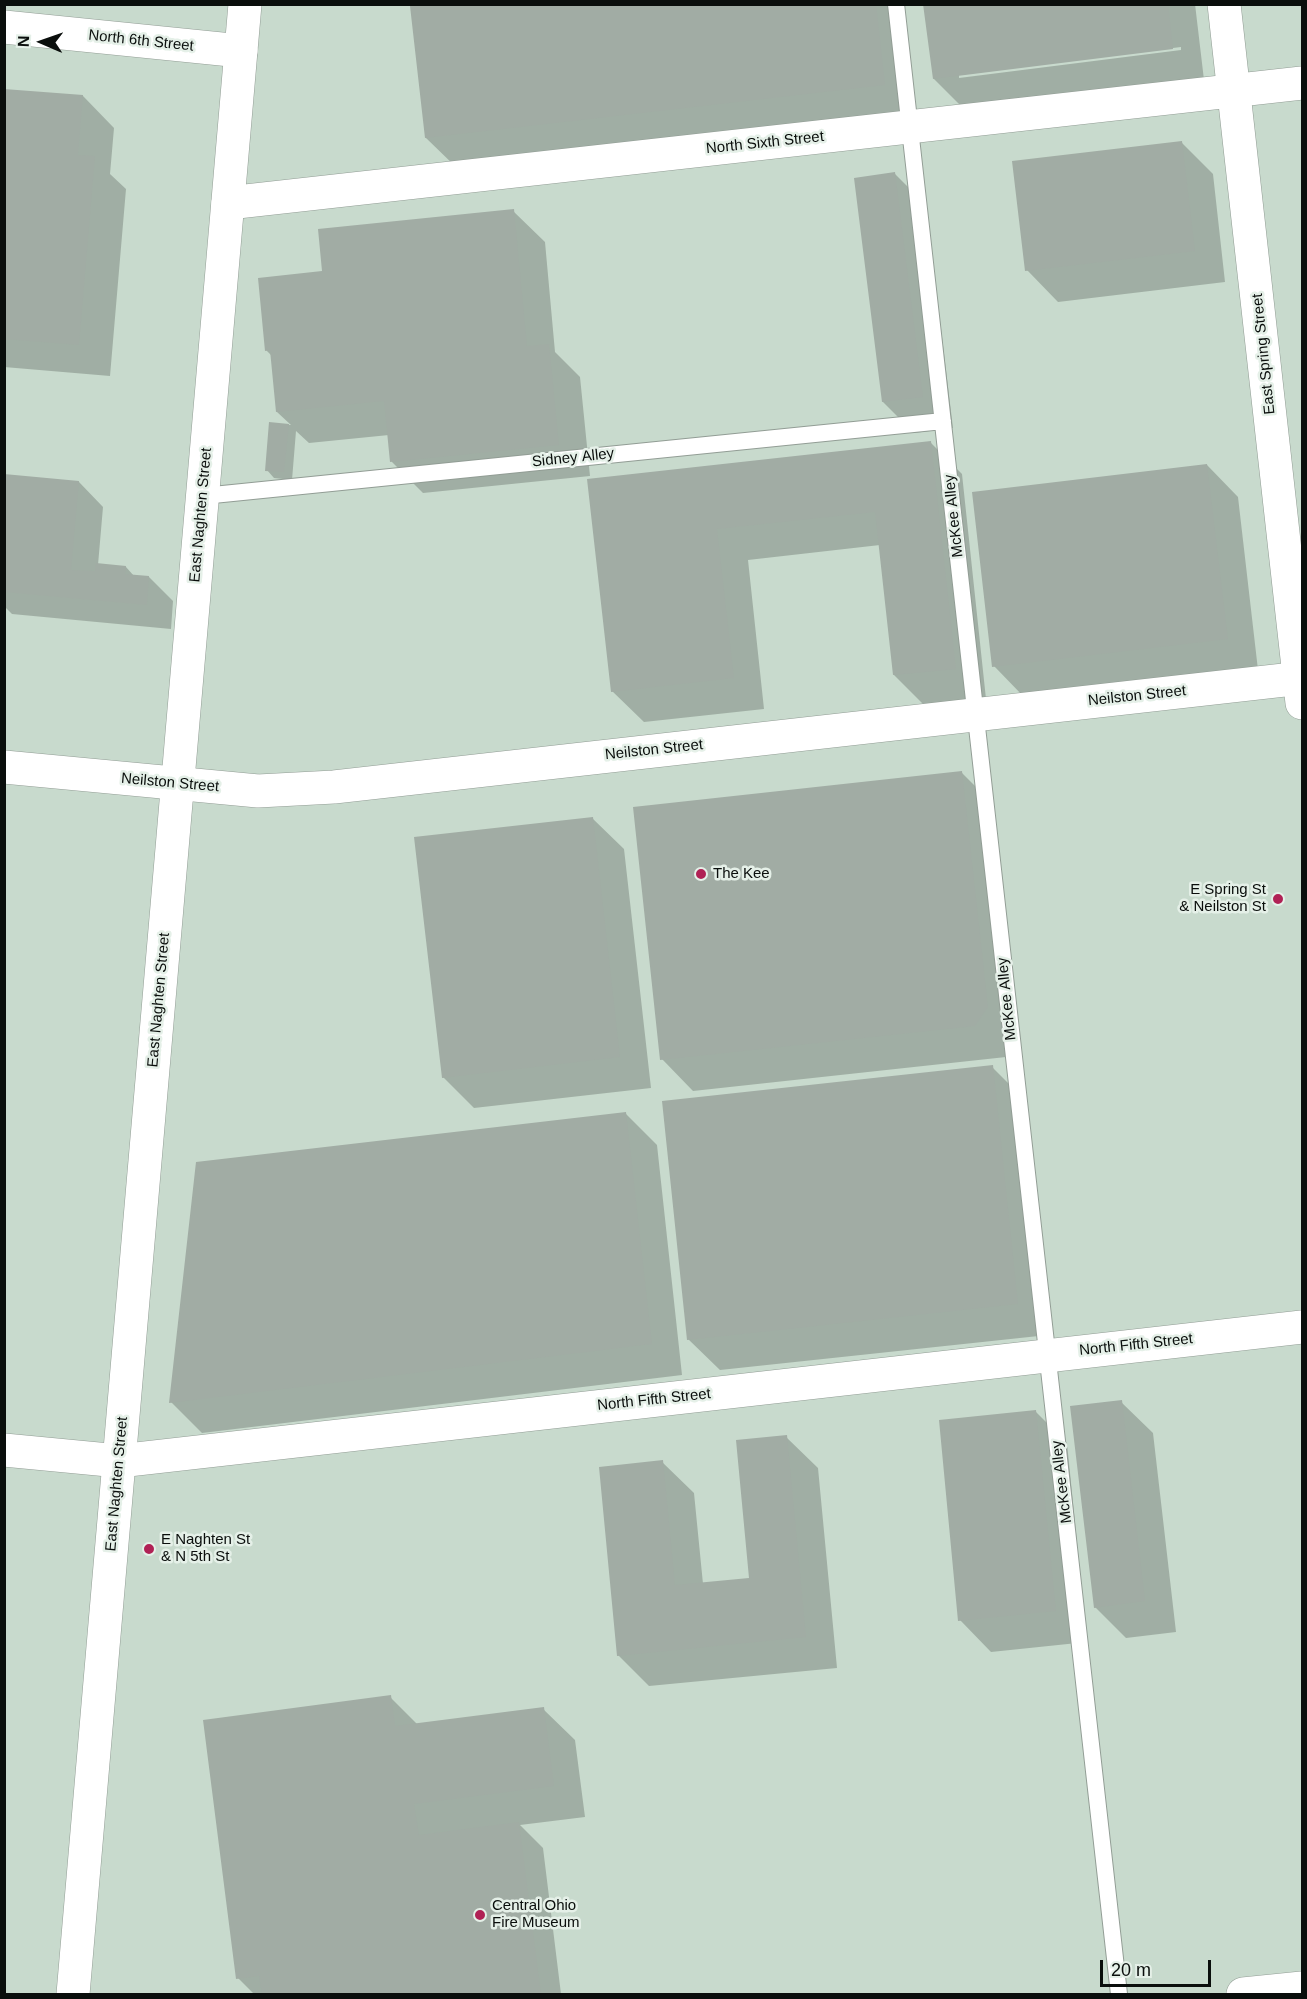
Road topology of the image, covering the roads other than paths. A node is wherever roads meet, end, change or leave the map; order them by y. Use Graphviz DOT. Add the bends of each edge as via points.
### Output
graph roads {
  1 [pos="245,4"];
  2 [pos="896,4"];
  3 [pos="1224,4"];
  4 [pos="4,27"];
  5 [pos="241,51"];
  6 [pos="1302,83"];
  7 [pos="1235,91"];
  8 [pos="910,127"];
  9 [pos="228,203"];
  10 [pos="943,421"];
  11 [pos="203,496"];
  12 [pos="1302,686"];
  13 [pos="976,714"];
  14 [pos="4,767"];
  15 [pos="177,784"];
  16 [pos="1302,1327"];
  17 [pos="1047,1356"];
  18 [pos="4,1450"];
  19 [pos="119,1461"];
  20 [pos="1302,1988"];
  21 [pos="73,1995"];
  22 [pos="1119,1995"];
  23 [pos="1243,1995"];
  1 -- 5 [label="street, East Naghten Street"];
  2 -- 8 [label="lane, McKee Alley"];
  3 -- 7 [label="street, East Spring Street"];
  4 -- 5 [label="street, North 6th Street"];
  5 -- 9 [label="street, East Naghten Street"];
  6 -- 7 [label="street, North Sixth Street"];
  7 -- 8 [label="street, North Sixth Street"];
  7 -- 12 [label="street, East Spring Street"];
  8 -- 9 [label="street, North Sixth Street"];
  8 -- 10 [label="lane, McKee Alley"];
  9 -- 11 [label="street, East Naghten Street"];
  10 -- 11 [label="lane, Sidney Alley"];
  10 -- 13 [label="lane, McKee Alley"];
  11 -- 15 [label="street, East Naghten Street"];
  12 -- 13 [label="street, Neilston Street"];
  13 -- 15 [label="street, Neilston Street" via="334,787 258,791"];
  13 -- 17 [label="lane, McKee Alley"];
  14 -- 15 [label="street, Neilston Street"];
  15 -- 19 [label="street, East Naghten Street"];
  16 -- 17 [label="street, North Fifth Street"];
  17 -- 19 [label="street, North Fifth Street"];
  17 -- 22 [label="lane, McKee Alley"];
  18 -- 19 [label="street, North Fifth Street"];
  19 -- 21 [label="street, East Naghten Street"];
  20 -- 23 [label="street"];
}
